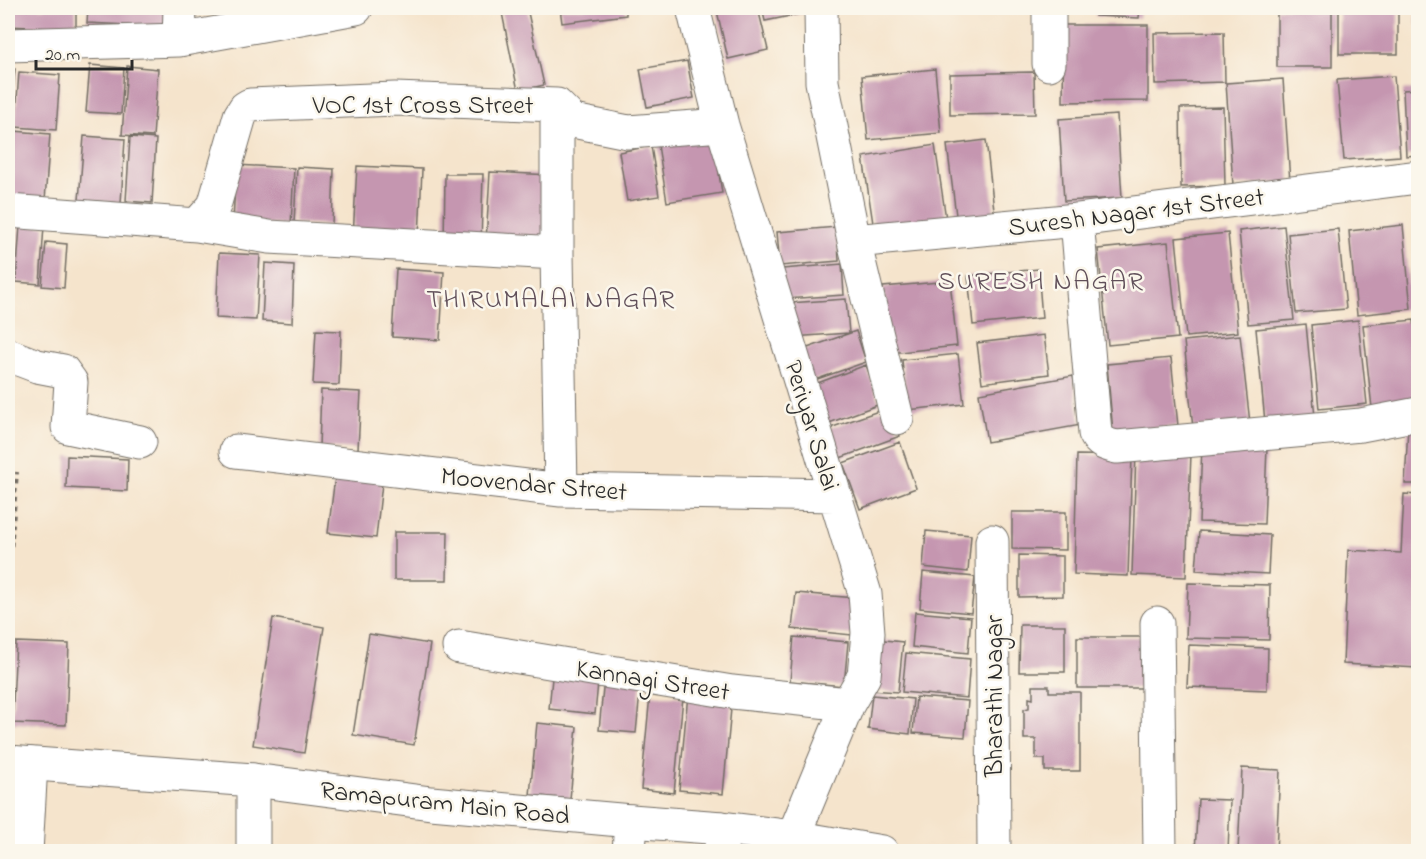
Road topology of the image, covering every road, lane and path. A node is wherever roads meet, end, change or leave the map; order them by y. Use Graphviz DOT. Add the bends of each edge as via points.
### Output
graph roads {
  1 [pos="180,8"];
  2 [pos="356,8"];
  3 [pos="693,8"];
  4 [pos="820,8"];
  5 [pos="1049,8"];
  6 [pos="179,40"];
  7 [pos="8,45"];
  8 [pos="1049,64"];
  9 [pos="557,105"];
  10 [pos="722,125"];
  11 [pos="1419,177"];
  12 [pos="8,211"];
  13 [pos="1077,220"];
  14 [pos="197,225"];
  15 [pos="854,241"];
  16 [pos="557,253"];
  17 [pos="8,355"];
  18 [pos="1419,414"];
  19 [pos="897,418"];
  20 [pos="140,442"];
  21 [pos="236,450"];
  22 [pos="17,472"];
  23 [pos="561,490"];
  24 [pos="834,495"];
  25 [pos="992,541"];
  26 [pos="8,591"];
  27 [pos="1157,622"];
  28 [pos="459,647"];
  29 [pos="848,705"];
  30 [pos="19,763"];
  31 [pos="254,780"];
  32 [pos="630,836"];
  33 [pos="793,837"];
  34 [pos="721,840"];
  35 [pos="26,852"];
  36 [pos="253,852"];
  37 [pos="882,852"];
  38 [pos="994,852"];
  39 [pos="1160,852"];
  1 -- 6 [label="street"];
  2 -- 6 [label="street"];
  3 -- 10 [label="street, Periyar Salai"];
  4 -- 15 [label="street" via="822,82"];
  5 -- 8 [label="street"];
  6 -- 7 [label="street"];
  9 -- 10 [label="street, VOC 1st Cross Street" via="573,121 628,132"];
  9 -- 14 [label="street, VOC 1st Cross Street" via="395,99 250,105 240,116 214,206"];
  9 -- 16 [label="street"];
  10 -- 24 [label="street, Periyar Salai"];
  11 -- 13 [label="street, Suresh Nagar 1st Street"];
  12 -- 14 [label="street"];
  13 -- 15 [label="street, Suresh Nagar 1st Street"];
  13 -- 18 [label="street" via="1095,433 1104,444 1117,447 1361,425"];
  14 -- 16 [label="street" via="269,237"];
  15 -- 19 [label="street"];
  16 -- 23 [label="street"];
  17 -- 20 [label="street" via="63,371 71,382 68,427"];
  21 -- 23 [label="street, Moovendar Street"];
  22 -- 26 [label="path"];
  23 -- 24 [label="street, Moovendar Street"];
  24 -- 29 [label="street, Periyar Salai" via="865,594 868,633 864,676"];
  25 -- 38 [label="street, Bharathi Nagar"];
  27 -- 39 [label="street"];
  28 -- 29 [label="street, Kannagi Street" via="732,692"];
  29 -- 33 [label="street, Periyar Salai"];
  30 -- 31 [label="street, Ramapuram Main Road"];
  30 -- 35 [label="street"];
  31 -- 32 [label="street, Ramapuram Main Road" via="431,803"];
  31 -- 36 [label="street"];
  32 -- 34 [label="street, Ramapuram Main Road"];
  33 -- 34 [label="street, Ramapuram Main Road"];
  33 -- 37 [label="street, Ramapuram Main Road"];
}
